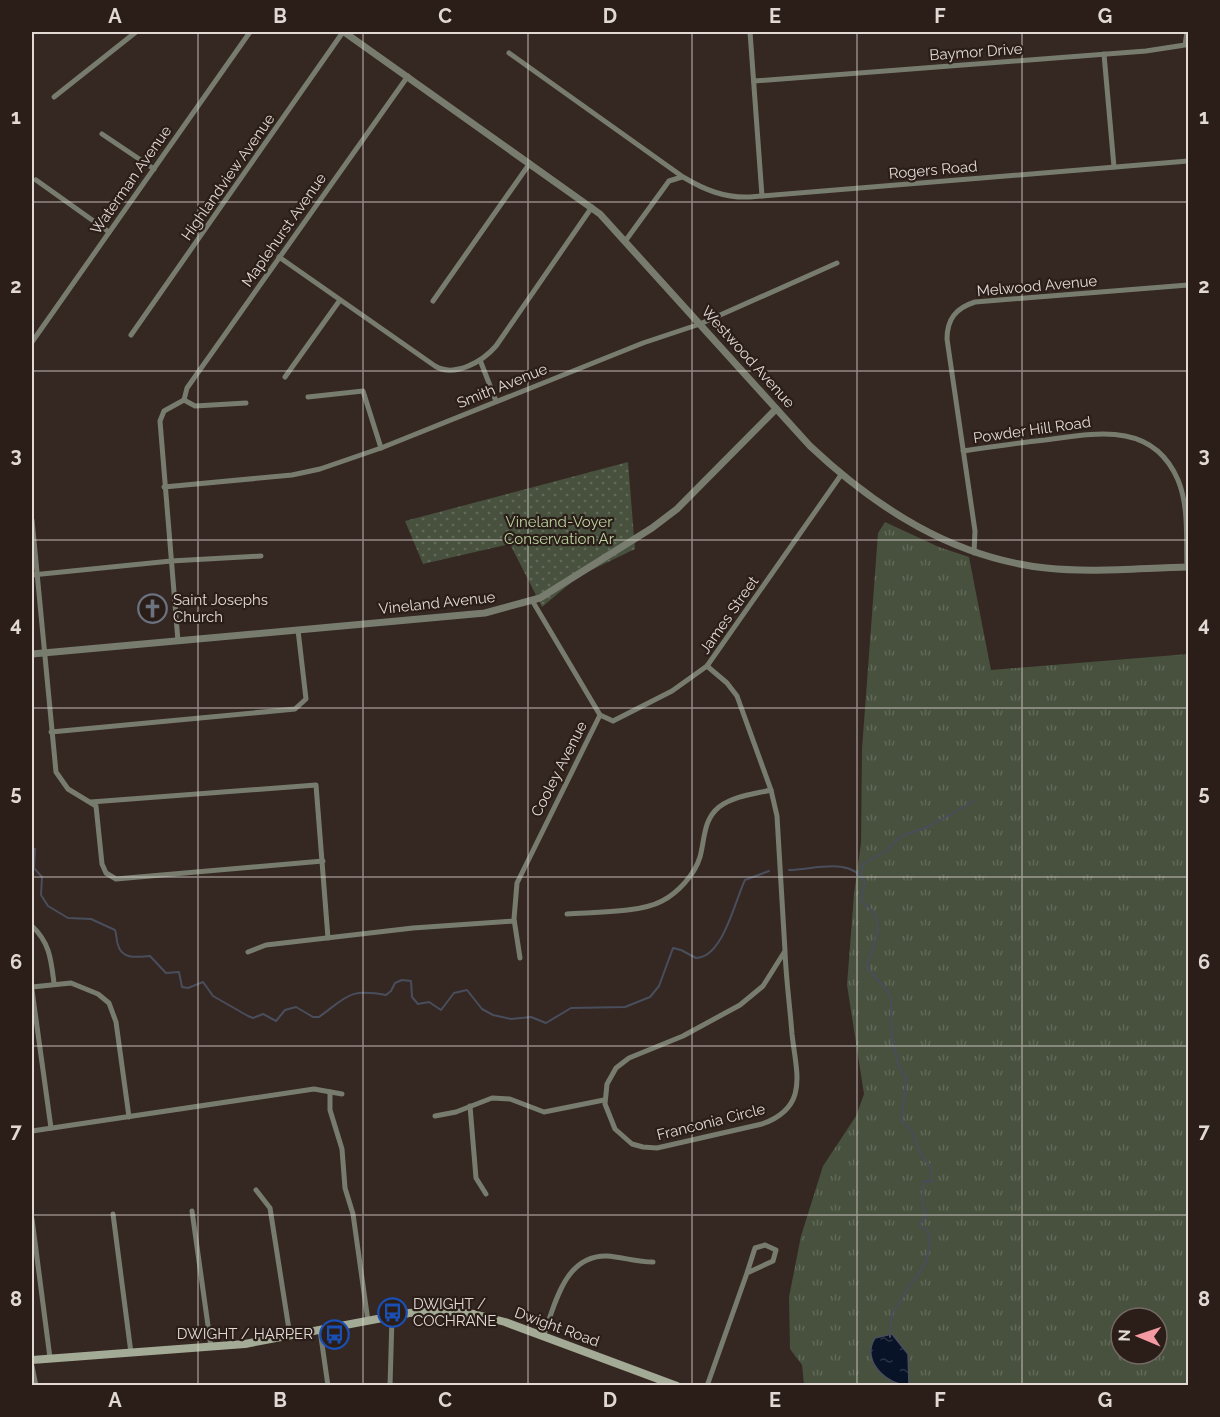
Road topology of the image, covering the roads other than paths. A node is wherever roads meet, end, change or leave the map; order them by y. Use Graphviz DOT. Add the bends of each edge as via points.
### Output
graph roads {
  1 [pos="136,32"];
  2 [pos="250,32"];
  3 [pos="343,32"];
  4 [pos="750,32"];
  5 [pos="1187,32"];
  6 [pos="509,53"];
  7 [pos="1104,54"];
  8 [pos="408,76"];
  9 [pos="753,81"];
  10 [pos="54,97"];
  11 [pos="102,134"];
  12 [pos="1188,161"];
  13 [pos="530,163"];
  14 [pos="1114,168"];
  15 [pos="154,169"];
  16 [pos="683,177"];
  17 [pos="36,180"];
  18 [pos="762,196"];
  19 [pos="591,207"];
  20 [pos="109,232"];
  21 [pos="626,240"];
  22 [pos="279,257"];
  23 [pos="837,263"];
  24 [pos="1188,285"];
  25 [pos="340,300"];
  26 [pos="433,301"];
  27 [pos="700,324"];
  28 [pos="131,335"];
  29 [pos="32,342"];
  30 [pos="480,360"];
  31 [pos="285,377"];
  32 [pos="308,397"];
  33 [pos="184,400"];
  34 [pos="496,401"];
  35 [pos="246,403"];
  36 [pos="776,409"];
  37 [pos="381,448"];
  38 [pos="963,451"];
  39 [pos="841,475"];
  40 [pos="164,487"];
  41 [pos="32,520"];
  42 [pos="974,553"];
  43 [pos="261,556"];
  44 [pos="171,561"];
  45 [pos="1188,567"];
  46 [pos="34,575"];
  47 [pos="533,602"];
  48 [pos="298,630"];
  49 [pos="178,640"];
  50 [pos="44,653"];
  51 [pos="32,654"];
  52 [pos="707,666"];
  53 [pos="600,715"];
  54 [pos="51,732"];
  55 [pos="771,790"];
  56 [pos="90,802"];
  57 [pos="323,861"];
  58 [pos="567,914"];
  59 [pos="514,921"];
  60 [pos="32,927"];
  61 [pos="328,938"];
  62 [pos="785,951"];
  63 [pos="248,952"];
  64 [pos="520,958"];
  65 [pos="54,983"];
  66 [pos="32,988"];
  67 [pos="330,1092"];
  68 [pos="342,1094"];
  69 [pos="604,1100"];
  70 [pos="470,1106"];
  71 [pos="435,1116"];
  72 [pos="129,1117"];
  73 [pos="51,1128"];
  74 [pos="32,1131"];
  75 [pos="256,1190"];
  76 [pos="486,1194"];
  77 [pos="192,1211"];
  78 [pos="113,1215"];
  79 [pos="32,1220"];
  80 [pos="653,1262"];
  81 [pos="747,1273"];
  82 [pos="392,1317"];
  83 [pos="368,1321"];
  84 [pos="320,1330"];
  85 [pos="290,1336"];
  86 [pos="543,1337"];
  87 [pos="211,1347"];
  88 [pos="131,1353"];
  89 [pos="50,1358"];
  90 [pos="32,1360"];
  91 [pos="32,1366"];
  92 [pos="36,1386"];
  93 [pos="328,1386"];
  94 [pos="390,1386"];
  95 [pos="677,1386"];
  96 [pos="707,1386"];
  1 -- 10 [label="street"];
  2 -- 15 [label="street, Waterman Avenue"];
  3 -- 8 [label="street, Westwood Avenue"];
  3 -- 28 [label="street, Highlandview Avenue"];
  4 -- 9 [label="street"];
  5 -- 7 [label="street, Baymor Drive" via="1185,45 1177,48"];
  6 -- 16 [label="street, Rogers Road"];
  7 -- 9 [label="street, Baymor Drive"];
  7 -- 14 [label="street"];
  8 -- 13 [label="street, Westwood Avenue"];
  8 -- 22 [label="street, Maplehurst Avenue"];
  9 -- 18 [label="street"];
  11 -- 15 [label="street"];
  12 -- 14 [label="street, Rogers Road"];
  13 -- 19 [label="street, Westwood Avenue"];
  13 -- 26 [label="street"];
  14 -- 18 [label="street, Rogers Road"];
  15 -- 20 [label="street, Waterman Avenue"];
  16 -- 18 [label="street, Rogers Road" via="720,195"];
  16 -- 21 [label="street" via="669,181"];
  17 -- 20 [label="street"];
  19 -- 21 [label="street, Westwood Avenue"];
  19 -- 30 [label="street" via="504,336"];
  20 -- 29 [label="street, Waterman Avenue"];
  21 -- 27 [label="street, Westwood Avenue"];
  22 -- 25 [label="street"];
  22 -- 33 [label="street, Maplehurst Avenue" via="187,388"];
  23 -- 27 [label="street, Smith Avenue"];
  24 -- 38 [label="street, Melwood Avenue" via="975,302 961,308 950,320 946,339"];
  25 -- 30 [label="street" via="439,369 453,370"];
  25 -- 31 [label="street"];
  27 -- 34 [label="street, Smith Avenue"];
  27 -- 36 [label="street, Westwood Avenue"];
  30 -- 34 [label="street"];
  32 -- 37 [label="street" via="363,391"];
  33 -- 35 [label="street" via="195,406"];
  33 -- 40 [label="street" via="160,418"];
  34 -- 37 [label="street, Smith Avenue"];
  36 -- 39 [label="street, Westwood Avenue"];
  36 -- 47 [label="street, Vineland Avenue" via="668,516"];
  37 -- 40 [label="street, Smith Avenue" via="292,475"];
  38 -- 42 [label="street, Melwood Avenue" via="975,531"];
  38 -- 45 [label="street, Powder Hill Road" via="1098,432 1121,434 1146,443 1166,460 1178,480"];
  39 -- 42 [label="street, Westwood Avenue" via="906,521"];
  39 -- 52 [label="street, James Street"];
  40 -- 44 [label="street"];
  41 -- 46 [label="street"];
  42 -- 45 [label="street, Westwood Avenue" via="1056,569"];
  43 -- 44 [label="street"];
  44 -- 46 [label="street"];
  44 -- 49 [label="street"];
  46 -- 50 [label="street"];
  47 -- 48 [label="street, Vineland Avenue" via="484,613"];
  47 -- 53 [label="street, Cooley Avenue"];
  48 -- 49 [label="street, Vineland Avenue"];
  48 -- 54 [label="street" via="306,699 295,709"];
  49 -- 50 [label="street, Vineland Avenue"];
  50 -- 51 [label="street, Vineland Avenue"];
  50 -- 54 [label="street"];
  52 -- 53 [label="street, James Street" via="626,716 613,721"];
  52 -- 55 [label="street, Franconia Circle" via="736,696"];
  53 -- 59 [label="street, Cooley Avenue" via="518,879"];
  54 -- 56 [label="street" via="57,777"];
  55 -- 58 [label="street" via="734,799 716,810 706,827 698,863 674,894 656,904"];
  55 -- 62 [label="street, Franconia Circle" via="777,816"];
  56 -- 57 [label="street" via="97,809 102,864 107,875 116,879"];
  56 -- 57 [label="street" via="316,785"];
  57 -- 61 [label="street"];
  59 -- 61 [label="street"];
  59 -- 64 [label="street, Cooley Avenue"];
  60 -- 65 [label="street" via="50,951"];
  61 -- 63 [label="street" via="266,945"];
  62 -- 69 [label="street" via="763,986 740,1005 624,1062 609,1076"];
  62 -- 69 [label="street, Franconia Circle" via="799,1076 793,1100 780,1115 750,1127 648,1148 632,1144 615,1129"];
  65 -- 66 [label="street"];
  65 -- 72 [label="street" via="83,986 103,997 111,1007"];
  66 -- 73 [label="street"];
  67 -- 68 [label="street"];
  67 -- 72 [label="street" via="314,1089"];
  67 -- 83 [label="street"];
  69 -- 70 [label="street" via="548,1112 500,1097"];
  70 -- 71 [label="street"];
  70 -- 76 [label="street" via="476,1178"];
  72 -- 73 [label="street"];
  73 -- 74 [label="street"];
  75 -- 85 [label="street" via="270,1208"];
  77 -- 87 [label="street"];
  78 -- 88 [label="street"];
  79 -- 89 [label="street"];
  80 -- 86 [label="street" via="604,1256 578,1264 565,1280"];
  81 -- 81 [label="street" via="773,1261 776,1250 765,1245 755,1248"];
  81 -- 96 [label="street"];
  82 -- 83 [label="main road, Dwight Road"];
  82 -- 86 [label="main road, Dwight Road" via="431,1311 467,1312"];
  82 -- 94 [label="street"];
  83 -- 84 [label="main road, Dwight Road"];
  84 -- 85 [label="main road, Dwight Road"];
  84 -- 93 [label="street"];
  85 -- 87 [label="main road, Dwight Road"];
  86 -- 95 [label="main road, Dwight Road"];
  87 -- 88 [label="main road, Dwight Road"];
  88 -- 89 [label="main road, Dwight Road"];
  89 -- 90 [label="main road, Dwight Road"];
  91 -- 92 [label="street"];
}
